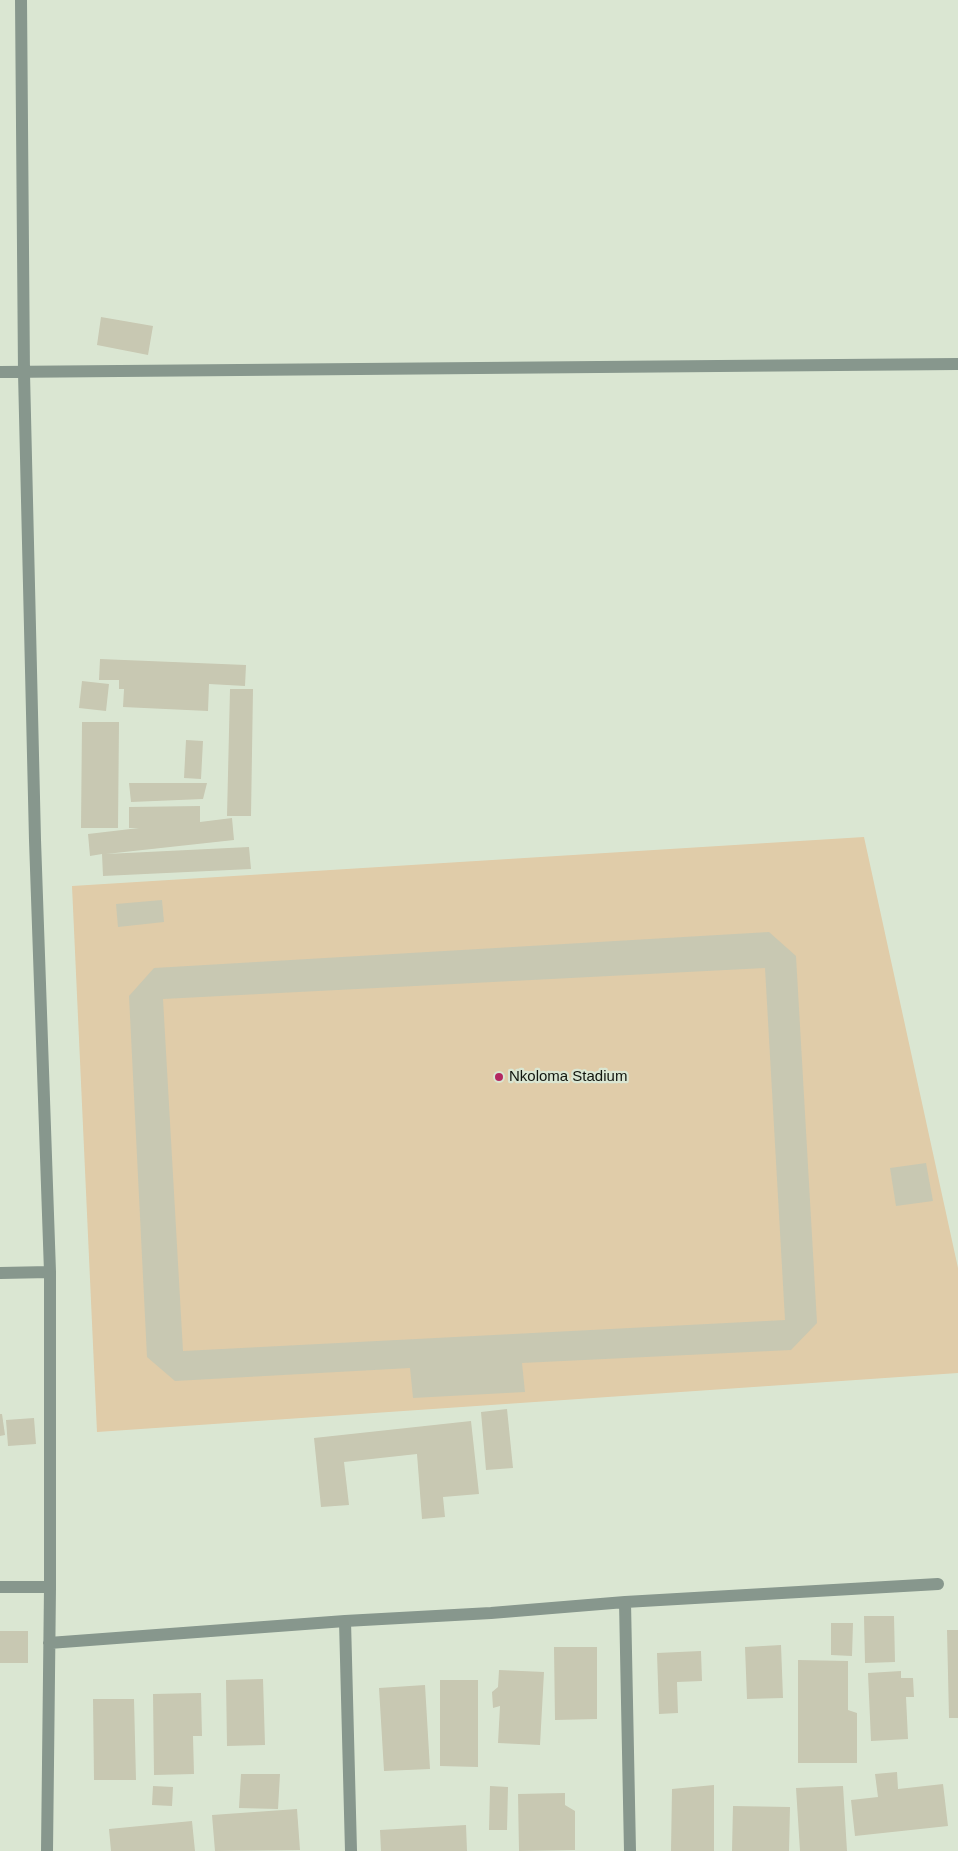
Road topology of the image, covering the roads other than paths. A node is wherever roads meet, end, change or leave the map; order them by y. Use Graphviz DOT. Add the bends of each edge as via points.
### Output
graph roads {
  1 [pos="21,0"];
  2 [pos="958,364"];
  3 [pos="0,372"];
  4 [pos="24,372"];
  5 [pos="50,1272"];
  6 [pos="0,1273"];
  7 [pos="938,1584"];
  8 [pos="50,1587"];
  9 [pos="0,1588"];
  10 [pos="625,1602"];
  11 [pos="345,1621"];
  12 [pos="49,1642"];
  13 [pos="47,1851"];
  14 [pos="351,1851"];
  15 [pos="630,1851"];
  1 -- 4 [label="street"];
  2 -- 4 [label="street"];
  3 -- 4 [label="street"];
  4 -- 5 [label="street" via="35,840"];
  5 -- 6 [label="street"];
  5 -- 8 [label="street"];
  7 -- 10 [label="street"];
  8 -- 9 [label="street"];
  8 -- 12 [label="street"];
  10 -- 11 [label="street"];
  10 -- 15 [label="street"];
  11 -- 12 [label="street"];
  11 -- 14 [label="street"];
  12 -- 13 [label="street"];
}
